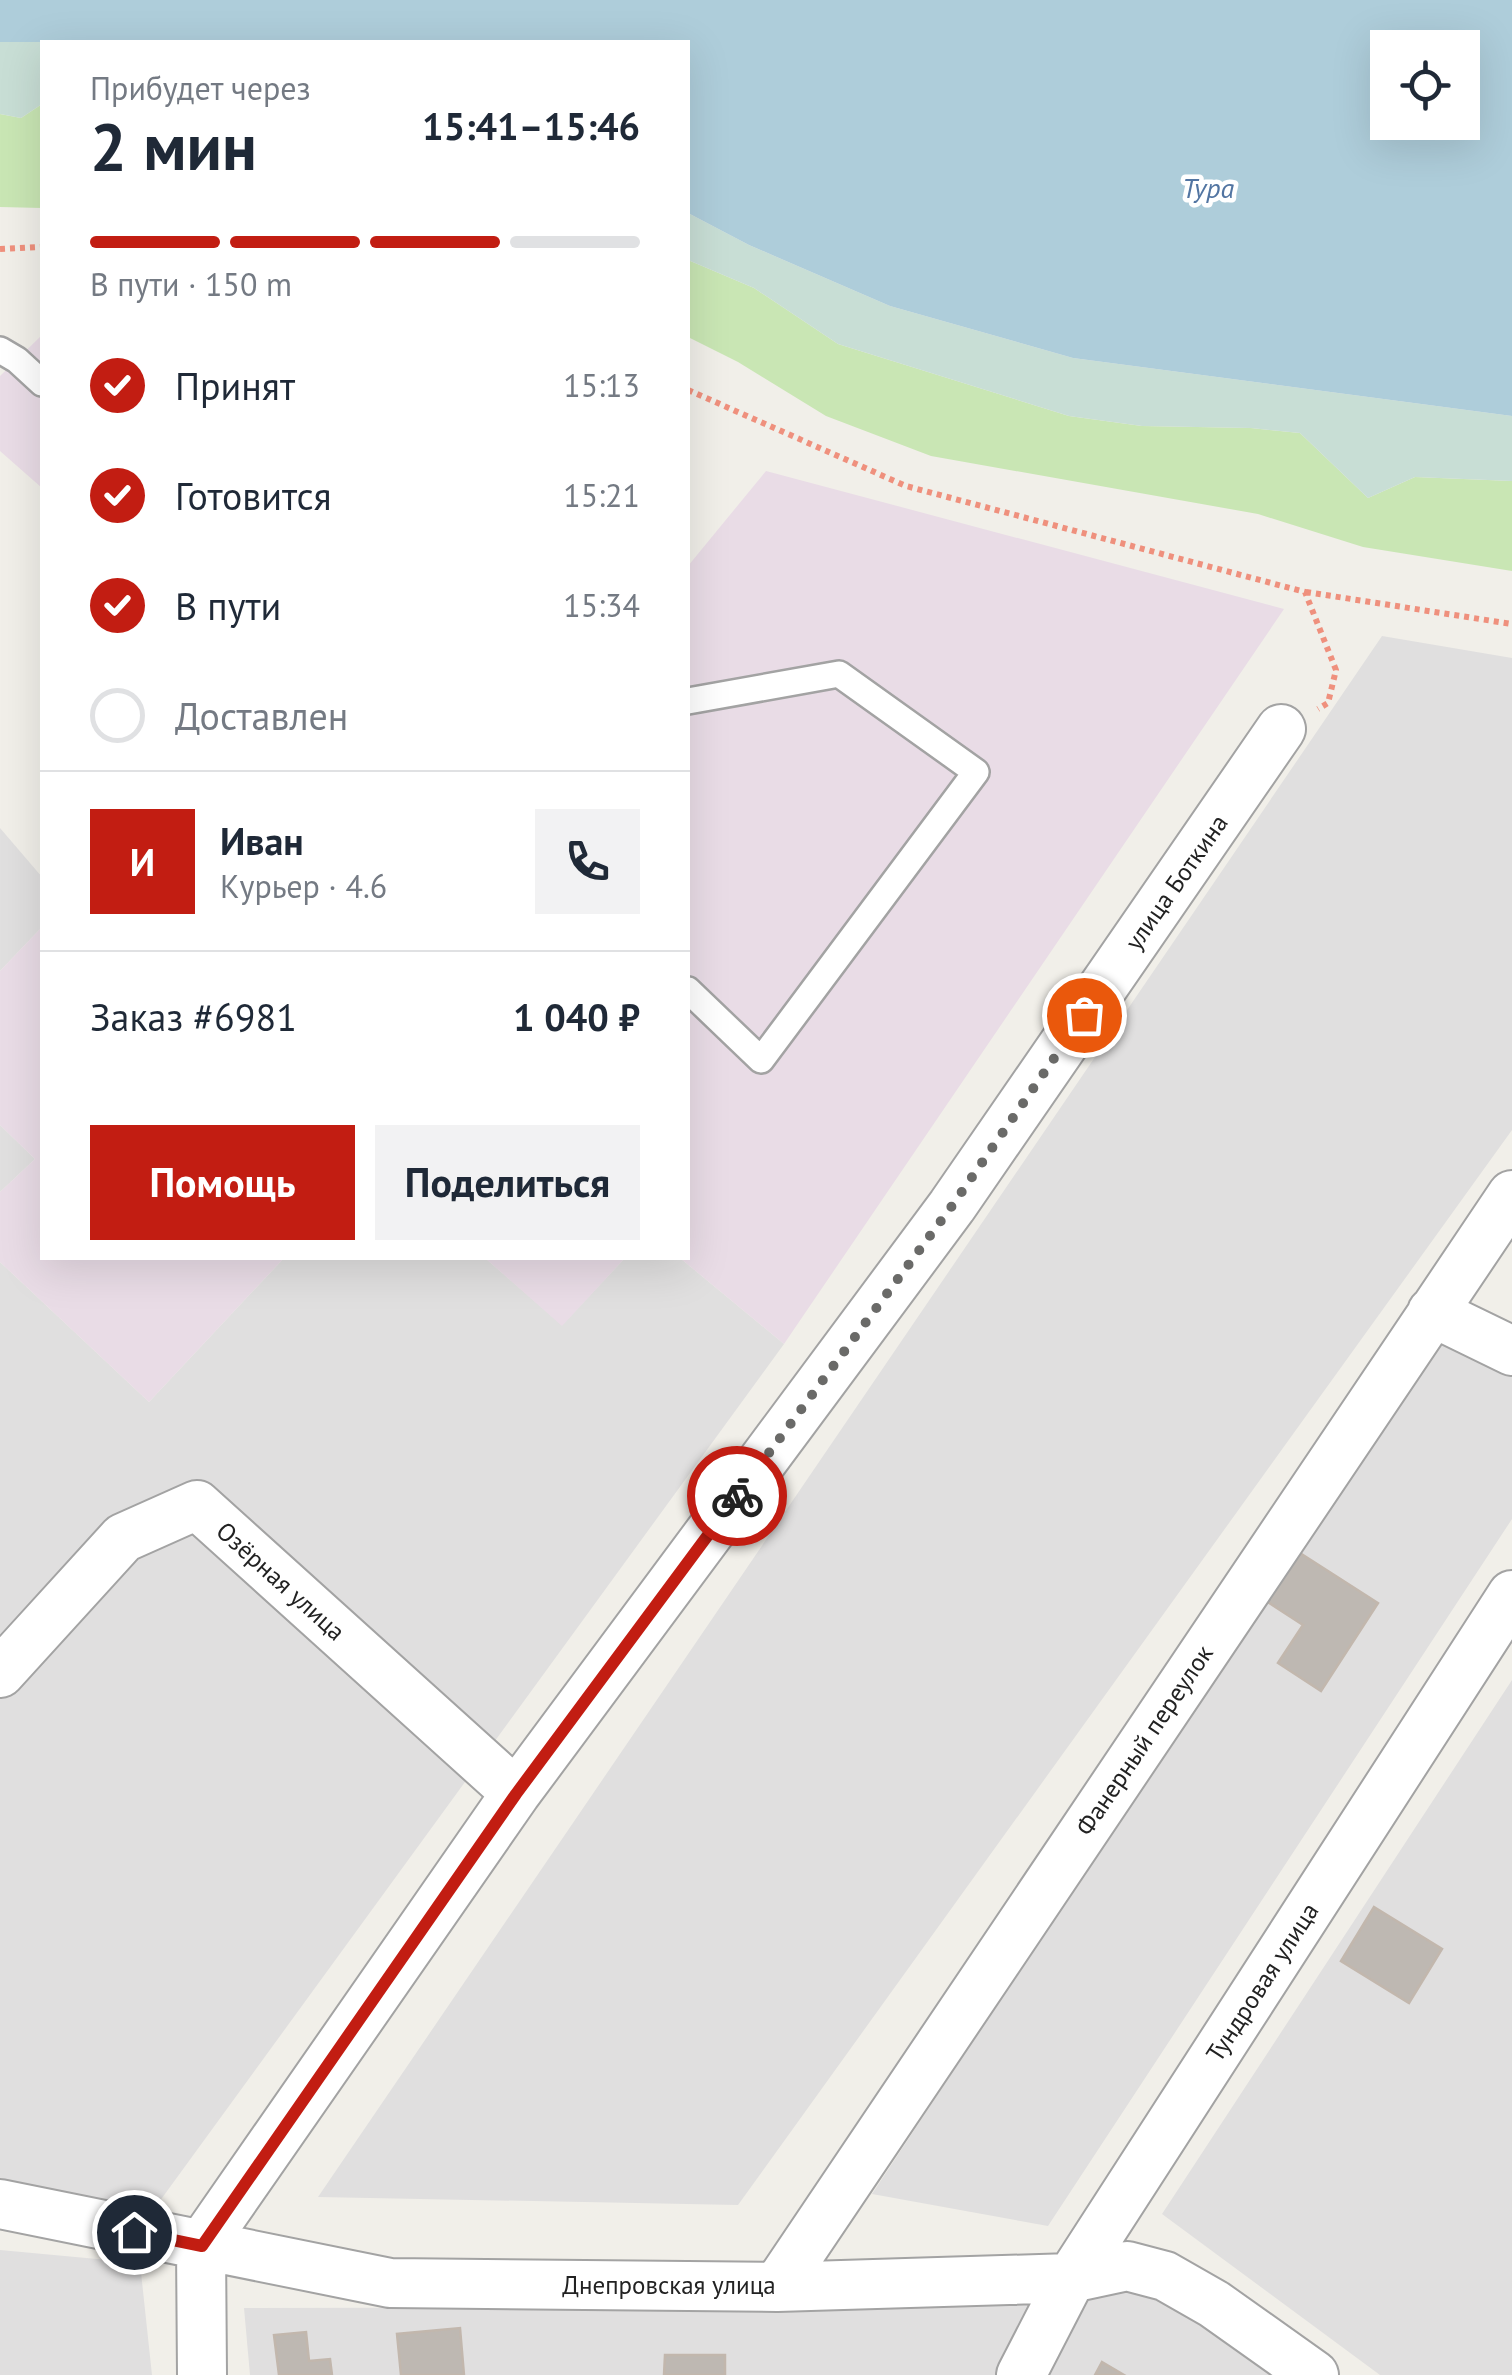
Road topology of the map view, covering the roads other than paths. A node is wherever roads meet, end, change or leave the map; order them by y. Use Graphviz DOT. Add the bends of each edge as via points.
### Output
graph roads {
  1 [pos="0,350"];
  2 [pos="40,382"];
  3 [pos="690,702"];
  4 [pos="1281,728"];
  5 [pos="690,992"];
  6 [pos="1512,1195"];
  7 [pos="1432,1312"];
  8 [pos="1512,1351"];
  9 [pos="1512,1595"];
  10 [pos="0,1673"];
  11 [pos="516,1794"];
  12 [pos="0,2204"];
  13 [pos="202,2246"];
  14 [pos="1071,2278"];
  15 [pos="778,2287"];
  16 [pos="202,2375"];
  17 [pos="1021,2375"];
  18 [pos="1314,2375"];
  1 -- 2 [label="lane"];
  3 -- 5 [label="lane" via="839,674 976,772 761,1060"];
  4 -- 11 [label="street, улица Боткина" via="952,1206"];
  6 -- 7 [label="street, Фанерный переулок"];
  7 -- 8 [label="street"];
  7 -- 15 [label="street, Фанерный переулок"];
  9 -- 14 [label="street, Тундровая улица"];
  10 -- 11 [label="street, Озёрная улица" via="123,1538 197,1505"];
  11 -- 13 [label="street, улица Боткина"];
  12 -- 13 [label="street, Днепровская улица"];
  13 -- 15 [label="street, Днепровская улица" via="390,2283"];
  13 -- 16 [label="street"];
  14 -- 15 [label="street, Днепровская улица"];
  14 -- 17 [label="street, Тундровая улица"];
  14 -- 18 [label="street, Днепровская улица" via="1126,2266 1165,2276"];
}
